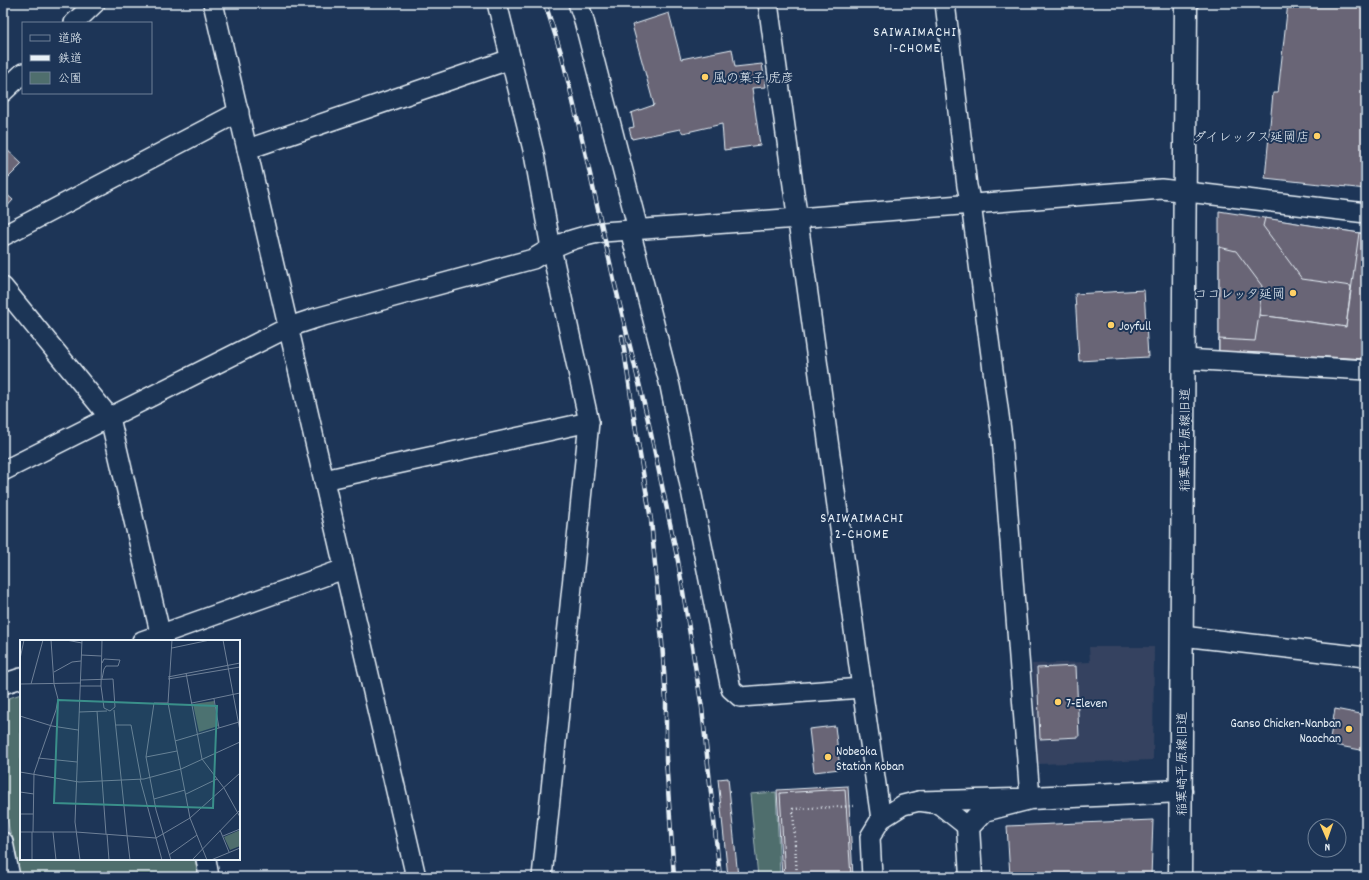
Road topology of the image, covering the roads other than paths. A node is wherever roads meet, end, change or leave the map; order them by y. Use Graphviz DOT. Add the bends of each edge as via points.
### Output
graph roads {
  1 [pos="95,3"];
  2 [pos="213,3"];
  3 [pos="497,3"];
  4 [pos="578,3"];
  5 [pos="768,3"];
  6 [pos="945,3"];
  7 [pos="1186,3"];
  8 [pos="75,22"];
  9 [pos="511,59"];
  10 [pos="22,74"];
  11 [pos="3,92"];
  12 [pos="239,112"];
  13 [pos="248,149"];
  14 [pos="1186,192"];
  15 [pos="971,204"];
  16 [pos="1366,213"];
  17 [pos="798,218"];
  18 [pos="634,230"];
  19 [pos="3,236"];
  20 [pos="551,248"];
  21 [pos="3,287"];
  22 [pos="289,327"];
  23 [pos="1184,359"];
  24 [pos="1366,370"];
  25 [pos="110,418"];
  26 [pos="588,422"];
  27 [pos="3,471"];
  28 [pos="324,480"];
  29 [pos="344,569"];
  30 [pos="1182,636"];
  31 [pos="162,638"];
  32 [pos="149,640"];
  33 [pos="1366,657"];
  34 [pos="20,678"];
  35 [pos="3,684"];
  36 [pos="862,688"];
  37 [pos="1181,790"];
  38 [pos="1030,798"];
  39 [pos="919,801"];
  40 [pos="880,812"];
  41 [pos="968,827"];
  42 [pos="3,842"];
  43 [pos="206,860"];
  44 [pos="10,877"];
  45 [pos="209,877"];
  46 [pos="416,877"];
  47 [pos="542,877"];
  48 [pos="872,877"];
  49 [pos="971,877"];
  50 [pos="1180,877"];
  1 -- 8 [label="street"];
  2 -- 12 [label="street"];
  3 -- 9 [label="street"];
  4 -- 18 [label="street"];
  5 -- 17 [label="street"];
  6 -- 15 [label="street"];
  7 -- 14 [label="street, 稲葉崎平原線旧道"];
  9 -- 13 [label="street"];
  9 -- 20 [label="street" via="534,154"];
  10 -- 11 [label="street"];
  12 -- 13 [label="street"];
  12 -- 19 [label="street"];
  13 -- 22 [label="street"];
  14 -- 15 [label="street" via="1162,189"];
  14 -- 16 [label="street"];
  14 -- 23 [label="street, 稲葉崎平原線旧道"];
  15 -- 17 [label="street"];
  15 -- 38 [label="street" via="1002,438"];
  17 -- 18 [label="street"];
  17 -- 36 [label="street"];
  18 -- 20 [label="street" via="603,232"];
  18 -- 36 [label="street" via="670,386 731,689 740,697"];
  20 -- 22 [label="street" via="533,259"];
  20 -- 26 [label="street"];
  21 -- 25 [label="street"];
  22 -- 25 [label="street"];
  22 -- 28 [label="street"];
  23 -- 24 [label="street"];
  23 -- 30 [label="street, 稲葉崎平原線旧道"];
  25 -- 27 [label="street"];
  25 -- 31 [label="street"];
  26 -- 28 [label="street"];
  26 -- 47 [label="street"];
  28 -- 29 [label="street"];
  29 -- 31 [label="street"];
  29 -- 46 [label="street"];
  30 -- 33 [label="street"];
  30 -- 37 [label="street, 稲葉崎平原線旧道"];
  31 -- 32 [label="street"];
  34 -- 35 [label="street"];
  36 -- 40 [label="street"];
  37 -- 38 [label="street"];
  37 -- 50 [label="street, 稲葉崎平原線旧道"];
  38 -- 39 [label="street"];
  38 -- 41 [label="street" via="984,810"];
  39 -- 40 [label="street"];
  39 -- 41 [label="street" via="939,804"];
  40 -- 48 [label="street" via="870,837"];
  41 -- 49 [label="street"];
  42 -- 44 [label="street"];
  43 -- 45 [label="street"];
}
